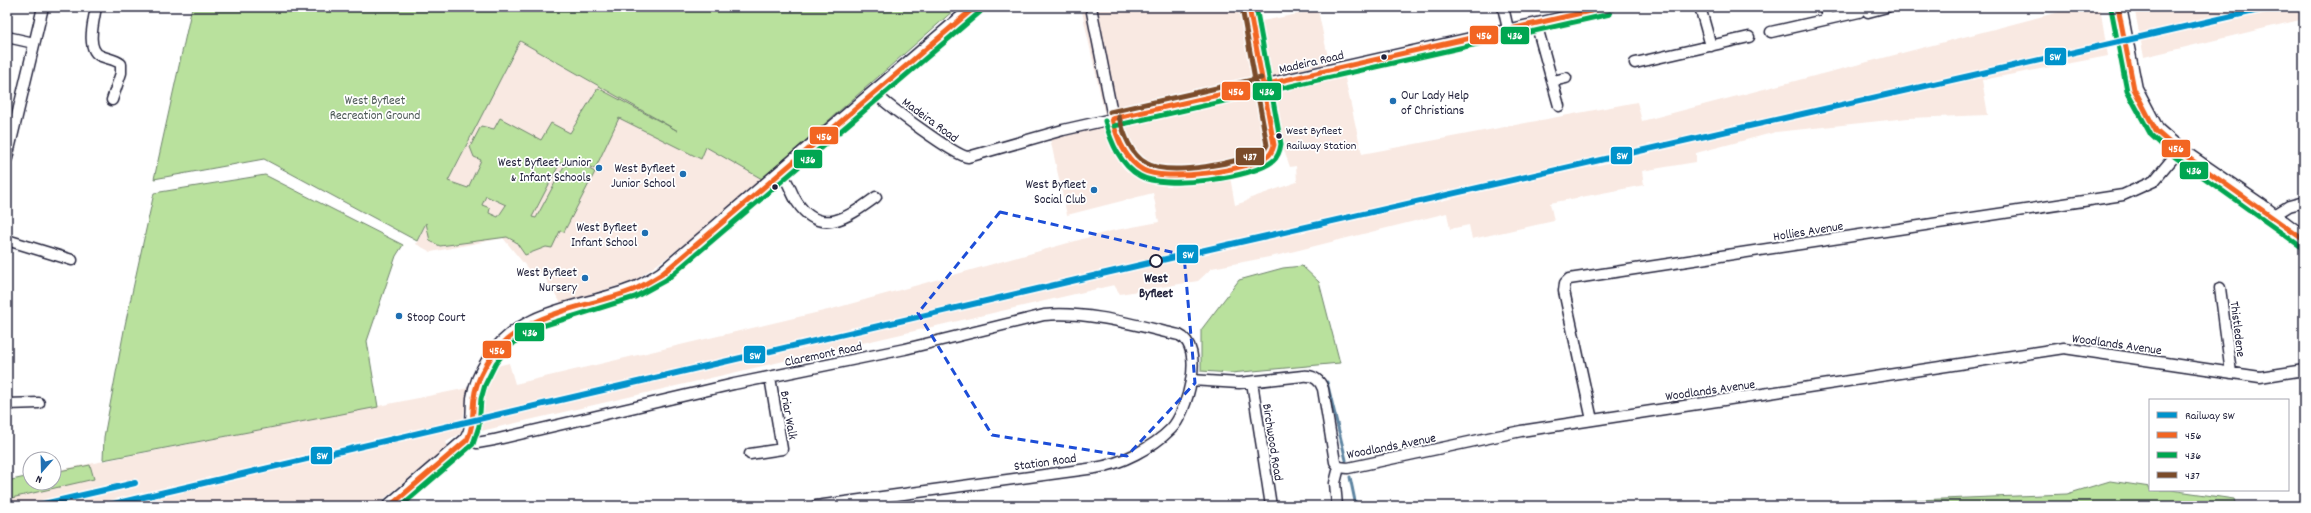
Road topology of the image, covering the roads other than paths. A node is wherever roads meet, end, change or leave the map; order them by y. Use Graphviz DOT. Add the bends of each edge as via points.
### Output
graph roads {
  1 [pos="43,7"];
  2 [pos="96,7"];
  3 [pos="975,7"];
  4 [pos="1091,7"];
  5 [pos="1249,7"];
  6 [pos="1503,7"];
  7 [pos="1608,7"];
  8 [pos="1700,7"];
  9 [pos="1825,7"];
  10 [pos="1887,7"];
  11 [pos="2118,7"];
  12 [pos="1827,19"];
  13 [pos="1536,23"];
  14 [pos="1508,29"];
  15 [pos="1771,32"];
  16 [pos="7,37"];
  17 [pos="1749,37"];
  18 [pos="34,43"];
  19 [pos="1711,46"];
  20 [pos="1635,63"];
  21 [pos="1566,78"];
  22 [pos="1553,81"];
  23 [pos="1263,84"];
  24 [pos="874,93"];
  25 [pos="112,100"];
  26 [pos="1559,106"];
  27 [pos="1112,119"];
  28 [pos="2179,151"];
  29 [pos="7,158"];
  30 [pos="781,173"];
  31 [pos="876,197"];
  32 [pos="2304,202"];
  33 [pos="2273,216"];
  34 [pos="7,240"];
  35 [pos="2304,240"];
  36 [pos="72,260"];
  37 [pos="2220,288"];
  38 [pos="1184,338"];
  39 [pos="2304,370"];
  40 [pos="2231,373"];
  41 [pos="770,377"];
  42 [pos="1191,380"];
  43 [pos="1252,382"];
  44 [pos="39,403"];
  45 [pos="7,404"];
  46 [pos="1592,420"];
  47 [pos="467,440"];
  48 [pos="750,454"];
  49 [pos="1339,467"];
  50 [pos="887,501"];
  51 [pos="390,506"];
  52 [pos="816,506"];
  53 [pos="1270,506"];
  54 [pos="1337,506"];
  1 -- 18 [label="street"];
  2 -- 25 [label="street" via="92,41 94,50 99,56 121,64 121,73"];
  3 -- 24 [label="street"];
  4 -- 27 [label="street"];
  5 -- 23 [label="street"];
  6 -- 14 [label="street"];
  7 -- 13 [label="street, Madeira Road"];
  8 -- 19 [label="street"];
  9 -- 12 [label="street"];
  10 -- 12 [label="street"];
  11 -- 28 [label="main road" via="2134,89 2156,131"];
  12 -- 15 [label="street"];
  13 -- 14 [label="street, Madeira Road"];
  13 -- 22 [label="street"];
  14 -- 23 [label="street, Madeira Road"];
  16 -- 18 [label="street"];
  17 -- 19 [label="street"];
  18 -- 29 [label="street"];
  19 -- 20 [label="street"];
  21 -- 22 [label="street"];
  22 -- 26 [label="street"];
  23 -- 27 [label="street, Madeira Road"];
  23 -- 27 [label="street" via="1273,150 1262,159 1232,167 1169,176 1144,171 1125,151"];
  24 -- 27 [label="street, Madeira Road" via="963,156 972,156"];
  24 -- 30 [label="street"];
  28 -- 33 [label="main road"];
  28 -- 46 [label="street, Hollies Avenue" via="2154,181 2124,194 1568,280 1564,291"];
  30 -- 31 [label="street" via="807,215 819,220 839,220 867,209"];
  30 -- 47 [label="street" via="651,281 632,290 550,315 525,327 505,341 491,358 479,382 474,397 473,425"];
  32 -- 33 [label="street" via="2289,206"];
  33 -- 35 [label="main road"];
  34 -- 36 [label="street"];
  37 -- 40 [label="street, Thistledene"];
  38 -- 41 [label="street, Claremont Road" via="1102,318 1067,313 1044,315"];
  38 -- 42 [label="street, Station Road" via="1191,348"];
  39 -- 40 [label="street, Woodlands Avenue" via="2264,377"];
  40 -- 46 [label="street, Woodlands Avenue" via="2064,348"];
  41 -- 47 [label="street, Claremont Road" via="494,440 477,443"];
  41 -- 48 [label="street, Briar Walk" via="782,449"];
  42 -- 43 [label="street, Woodlands Avenue"];
  42 -- 50 [label="street, Station Road" via="1184,407 1176,424 1159,439 1117,462 1095,468"];
  43 -- 49 [label="street, Woodlands Avenue" via="1307,375 1319,382 1323,389 1334,460"];
  43 -- 53 [label="street, Birchwood Road"];
  44 -- 45 [label="street"];
  46 -- 49 [label="street, Woodlands Avenue" via="1521,432 1353,468"];
  47 -- 51 [label="street"];
  49 -- 54 [label="street" via="1335,483"];
  50 -- 52 [label="street, Station Road"];
}
